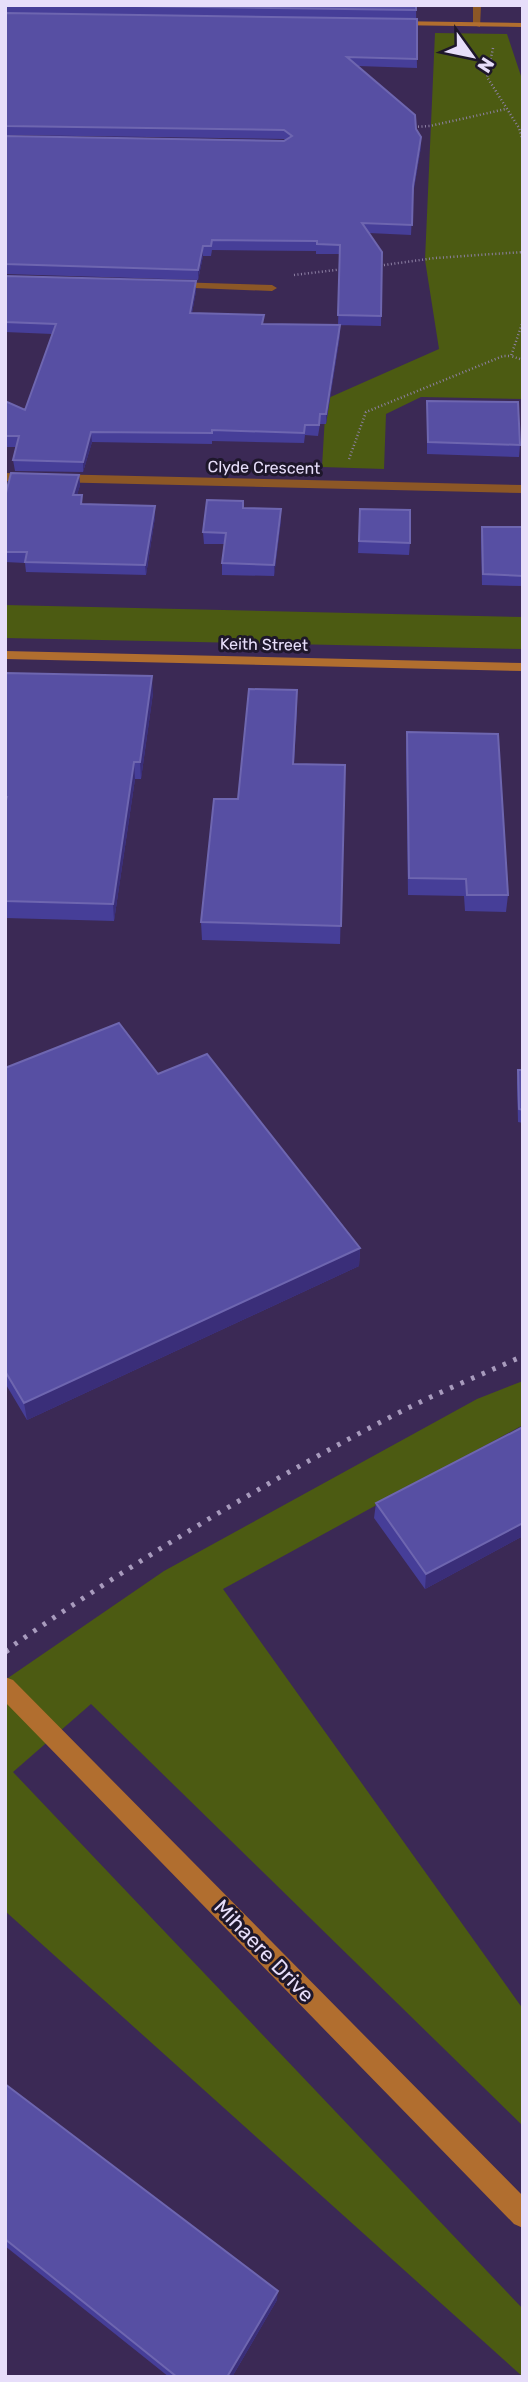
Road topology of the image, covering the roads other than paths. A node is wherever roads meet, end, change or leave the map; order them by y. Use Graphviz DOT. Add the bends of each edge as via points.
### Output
graph roads {
  1 [pos="477,5"];
  2 [pos="383,23"];
  3 [pos="477,25"];
  4 [pos="523,25"];
  5 [pos="165,285"];
  6 [pos="272,288"];
  7 [pos="5,477"];
  8 [pos="523,489"];
  9 [pos="5,655"];
  10 [pos="523,667"];
  11 [pos="5,1686"];
  12 [pos="523,2215"];
  1 -- 3 [label="street"];
  2 -- 3 [label="main road"];
  3 -- 4 [label="main road"];
  5 -- 6 [label="street"];
  7 -- 8 [label="street, Clyde Crescent"];
  9 -- 10 [label="main road, Keith Street"];
  11 -- 12 [label="main road, Mihaere Drive"];
}
